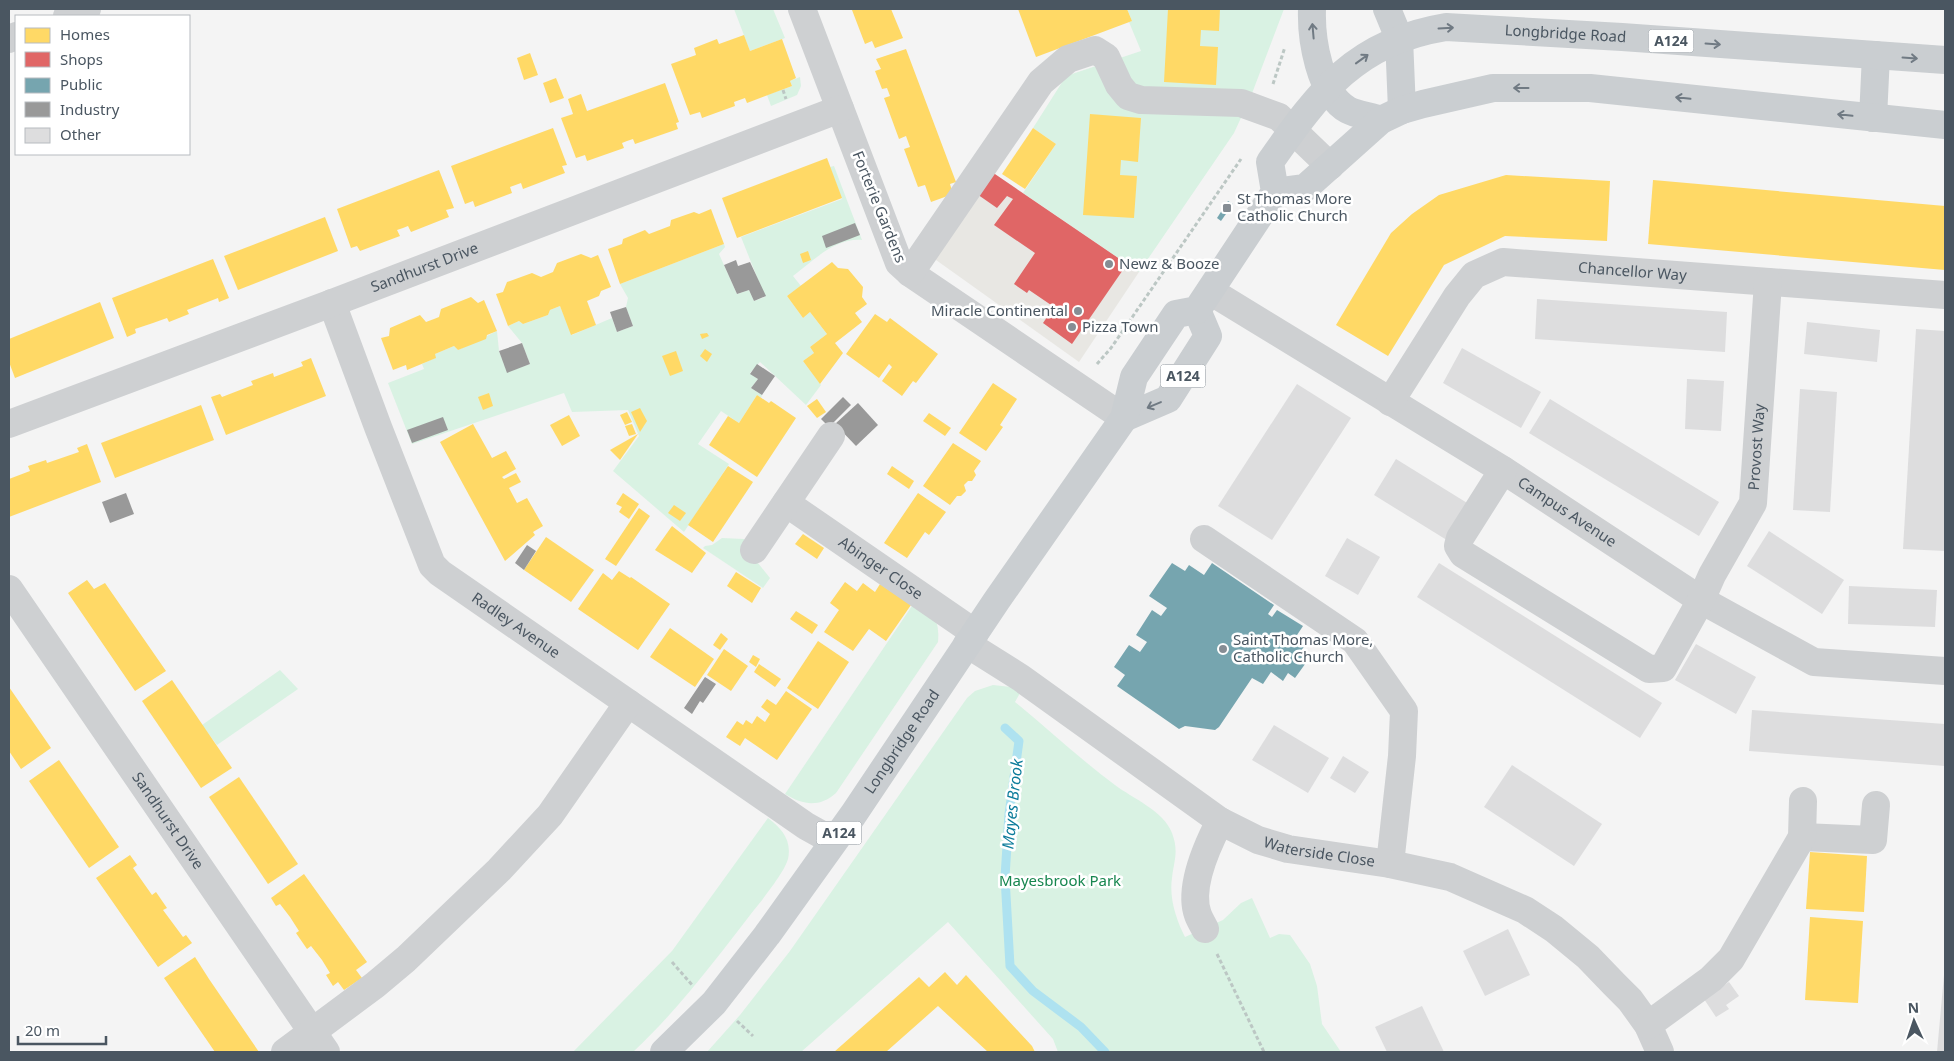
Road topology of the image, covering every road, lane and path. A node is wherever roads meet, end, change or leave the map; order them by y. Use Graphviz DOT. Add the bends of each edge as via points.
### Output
graph roads {
  1 [pos="87,9"];
  2 [pos="802,9"];
  3 [pos="1312,9"];
  4 [pos="1387,9"];
  5 [pos="70,15"];
  6 [pos="1399,38"];
  7 [pos="1288,41"];
  8 [pos="1876,55"];
  9 [pos="1945,60"];
  10 [pos="1328,86"];
  11 [pos="840,109"];
  12 [pos="1264,111"];
  13 [pos="1392,115"];
  14 [pos="1873,118"];
  15 [pos="1945,125"];
  16 [pos="1294,129"];
  17 [pos="1243,154"];
  18 [pos="1330,166"];
  19 [pos="1274,192"];
  20 [pos="910,273"];
  21 [pos="1768,282"];
  22 [pos="1945,295"];
  23 [pos="1204,301"];
  24 [pos="332,303"];
  25 [pos="1094,368"];
  26 [pos="1390,402"];
  27 [pos="1124,418"];
  28 [pos="9,424"];
  29 [pos="832,436"];
  30 [pos="1503,470"];
  31 [pos="786,502"];
  32 [pos="1204,539"];
  33 [pos="754,550"];
  34 [pos="9,589"];
  35 [pos="1701,600"];
  36 [pos="971,639"];
  37 [pos="1945,671"];
  38 [pos="628,704"];
  39 [pos="1803,802"];
  40 [pos="1876,805"];
  41 [pos="1220,821"];
  42 [pos="1802,837"];
  43 [pos="833,841"];
  44 [pos="1390,864"];
  45 [pos="1205,929"];
  46 [pos="672,962"];
  47 [pos="688,981"];
  48 [pos="734,1019"];
  49 [pos="1648,1025"];
  50 [pos="753,1036"];
  51 [pos="319,1042"];
  52 [pos="285,1052"];
  53 [pos="664,1052"];
  54 [pos="1264,1052"];
  55 [pos="1660,1052"];
  1 -- 5 [label="street"];
  2 -- 11 [label="street, Forterie Gardens"];
  10 -- 3 [label="main road, one-way" via="1312,32"];
  4 -- 6 [label="main road"];
  6 -- 8 [label="main road, Longbridge Road / A124, one-way" via="1446,27"];
  10 -- 6 [label="main road, Longbridge Road / A124, one-way" via="1376,49"];
  6 -- 13 [label="main road"];
  7 -- 12 [label="path"];
  8 -- 9 [label="main road, Longbridge Road / A124, one-way"];
  8 -- 14 [label="main road"];
  10 -- 13 [label="main road" via="1336,101 1349,111"];
  10 -- 16 [label="main road, Longbridge Road / A124"];
  11 -- 20 [label="street, Forterie Gardens" via="892,247 899,263"];
  11 -- 24 [label="street, Sandhurst Drive"];
  12 -- 16 [label="street" via="1279,117"];
  12 -- 20 [label="street" via="1241,103 1141,100 1128,96 1106,57 1095,50 1068,59 1041,82"];
  14 -- 13 [label="main road, one-way" via="1590,88 1493,88"];
  13 -- 18 [label="main road"];
  14 -- 15 [label="main road"];
  16 -- 18 [label="street"];
  16 -- 19 [label="main road, Longbridge Road / A124" via="1270,162"];
  17 -- 25 [label="path" via="1111,348"];
  18 -- 19 [label="main road" via="1305,188"];
  19 -- 23 [label="main road"];
  20 -- 27 [label="street, Forterie Gardens"];
  21 -- 22 [label="street, Chancellor Way"];
  21 -- 26 [label="street, Chancellor Way" via="1503,262 1474,275 1457,296"];
  21 -- 35 [label="street, Provost Way" via="1753,503"];
  23 -- 26 [label="street, Campus Avenue"];
  23 -- 27 [label="main road, Longbridge Road / A124" via="1176,314 1134,377"];
  23 -- 27 [label="main road, A124, one-way" via="1208,336 1168,399"];
  24 -- 28 [label="street, Sandhurst Drive"];
  24 -- 38 [label="street, Radley Avenue" via="432,565"];
  26 -- 30 [label="street, Campus Avenue"];
  27 -- 36 [label="main road, Longbridge Road / A124"];
  29 -- 31 [label="street"];
  30 -- 35 [label="street, Campus Avenue"];
  30 -- 35 [label="street, Provost Way" via="1460,538 1458,546 1463,554 1649,670 1664,668"];
  31 -- 33 [label="street"];
  31 -- 36 [label="street, Abinger Close"];
  32 -- 44 [label="street" via="1355,641 1404,712"];
  34 -- 51 [label="street, Sandhurst Drive"];
  35 -- 37 [label="street, Campus Avenue" via="1814,662"];
  36 -- 41 [label="street, Waterside Close"];
  36 -- 43 [label="main road, Longbridge Road / A124"];
  38 -- 43 [label="street, Radley Avenue" via="806,826"];
  38 -- 51 [label="street" via="550,815 499,870 375,985"];
  39 -- 42 [label="street"];
  40 -- 42 [label="street" via="1873,840"];
  41 -- 44 [label="street, Waterside Close" via="1258,840 1288,849"];
  41 -- 45 [label="street" via="1207,848 1195,895"];
  42 -- 49 [label="street" via="1732,959"];
  43 -- 53 [label="main road, Longbridge Road / A124" via="767,935 714,1002"];
  44 -- 49 [label="street, Waterside Close" via="1450,877 1525,910 1588,957 1630,1000"];
  45 -- 54 [label="path"];
  46 -- 47 [label="path"];
  48 -- 50 [label="path"];
  49 -- 55 [label="street, Waterside Close"];
  51 -- 52 [label="street"];
}
